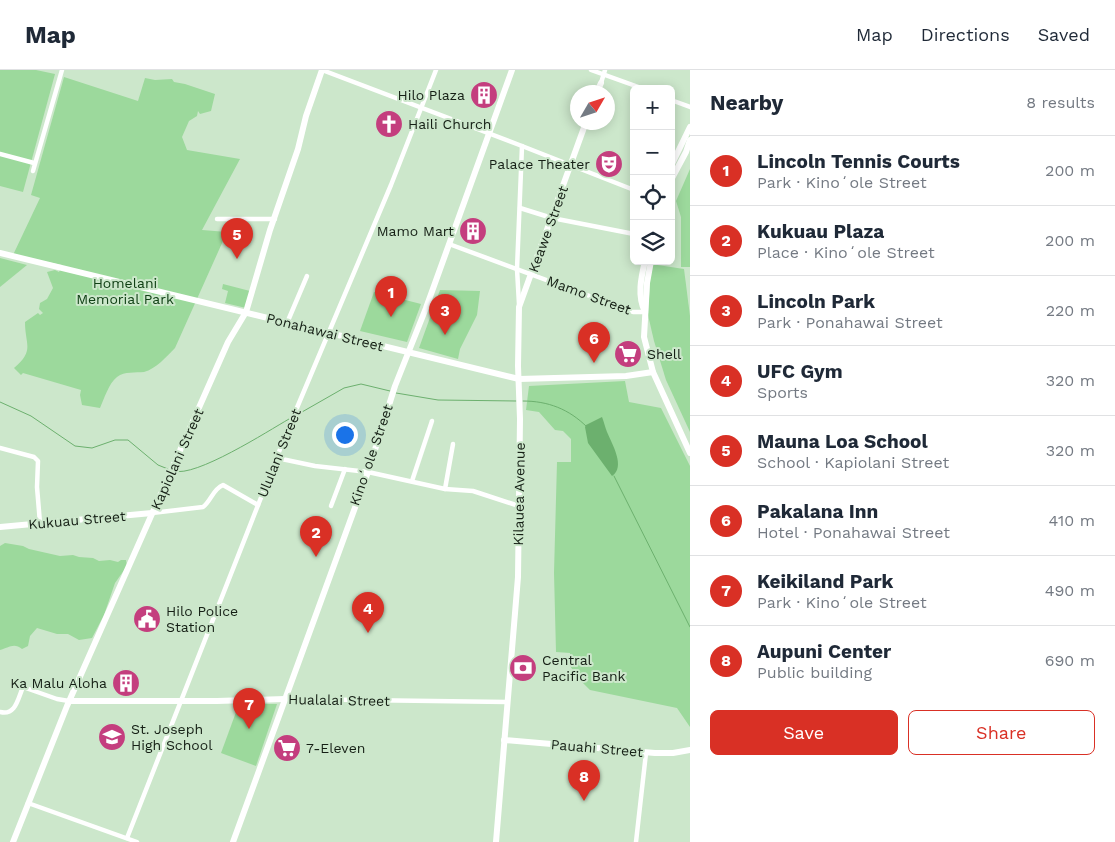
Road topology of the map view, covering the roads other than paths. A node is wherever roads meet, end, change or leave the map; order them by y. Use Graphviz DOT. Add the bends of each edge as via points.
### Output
graph roads {
  1 [pos="62,70"];
  2 [pos="322,70"];
  3 [pos="436,70"];
  4 [pos="512,70"];
  5 [pos="592,70"];
  6 [pos="604,72"];
  7 [pos="601,83"];
  8 [pos="635,85"];
  9 [pos="675,101"];
  10 [pos="423,107"];
  11 [pos="690,107"];
  12 [pos="690,127"];
  13 [pos="583,130"];
  14 [pos="490,133"];
  15 [pos="690,140"];
  16 [pos="522,146"];
  17 [pos="0,154"];
  18 [pos="675,158"];
  19 [pos="34,163"];
  20 [pos="571,164"];
  21 [pos="33,171"];
  22 [pos="674,175"];
  23 [pos="630,188"];
  24 [pos="520,208"];
  25 [pos="552,218"];
  26 [pos="217,219"];
  27 [pos="275,219"];
  28 [pos="630,233"];
  29 [pos="449,244"];
  30 [pos="0,253"];
  31 [pos="644,265"];
  32 [pos="650,265"];
  33 [pos="517,268"];
  34 [pos="532,274"];
  35 [pos="306,276"];
  36 [pos="519,307"];
  37 [pos="246,312"];
  38 [pos="645,312"];
  39 [pos="287,323"];
  40 [pos="328,332"];
  41 [pos="407,352"];
  42 [pos="653,372"];
  43 [pos="519,379"];
  44 [pos="432,421"];
  45 [pos="453,444"];
  46 [pos="0,448"];
  47 [pos="690,453"];
  48 [pos="277,458"];
  49 [pos="345,469"];
  50 [pos="368,472"];
  51 [pos="412,481"];
  52 [pos="445,489"];
  53 [pos="258,505"];
  54 [pos="331,506"];
  55 [pos="519,506"];
  56 [pos="152,513"];
  57 [pos="40,523"];
  58 [pos="0,527"];
  59 [pos="285,700"];
  60 [pos="69,701"];
  61 [pos="182,702"];
  62 [pos="507,702"];
  63 [pos="0,712"];
  64 [pos="504,740"];
  65 [pos="690,750"];
  66 [pos="646,753"];
  67 [pos="28,803"];
  68 [pos="127,838"];
  69 [pos="13,842"];
  70 [pos="138,842"];
  71 [pos="233,842"];
  72 [pos="496,842"];
  73 [pos="636,842"];
  1 -- 19 [label="street"];
  2 -- 10 [label="street"];
  2 -- 27 [label="street, Kapiolani Street"];
  3 -- 10 [label="street, Ululani Street"];
  4 -- 14 [label="street, Kinoʻole Street"];
  5 -- 6 [label="street"];
  6 -- 7 [label="street"];
  6 -- 8 [label="street"];
  9 -- 11 [label="street"];
  10 -- 14 [label="street"];
  10 -- 40 [label="street, Ululani Street"];
  12 -- 18 [label="street"];
  13 -- 20 [label="street, Keawe Street"];
  14 -- 16 [label="street"];
  14 -- 29 [label="street, Kinoʻole Street"];
  15 -- 22 [label="street"];
  16 -- 20 [label="street"];
  16 -- 24 [label="street, Kilauea Avenue"];
  17 -- 19 [label="street"];
  19 -- 21 [label="street"];
  20 -- 23 [label="street"];
  20 -- 25 [label="street, Keawe Street"];
  24 -- 25 [label="street"];
  24 -- 33 [label="street, Kilauea Avenue"];
  25 -- 28 [label="street"];
  25 -- 34 [label="street, Keawe Street"];
  26 -- 27 [label="street"];
  27 -- 37 [label="street, Kapiolani Street"];
  29 -- 33 [label="street, Mamo Street"];
  29 -- 41 [label="street, Kinoʻole Street"];
  30 -- 37 [label="street, Ponahawai Street"];
  31 -- 38 [label="street" via="640,302"];
  32 -- 38 [label="street"];
  33 -- 34 [label="street, Mamo Street"];
  33 -- 36 [label="street, Kilauea Avenue"];
  34 -- 36 [label="street, Keawe Street"];
  34 -- 38 [label="street, Mamo Street" via="633,312"];
  35 -- 39 [label="street"];
  36 -- 43 [label="street, Kilauea Avenue"];
  37 -- 39 [label="street, Ponahawai Street"];
  37 -- 56 [label="street, Kapiolani Street" via="228,342"];
  38 -- 42 [label="street" via="644,337"];
  39 -- 40 [label="street, Ponahawai Street"];
  40 -- 41 [label="street, Ponahawai Street"];
  40 -- 48 [label="street, Ululani Street"];
  41 -- 43 [label="street, Ponahawai Street"];
  41 -- 50 [label="street, Kinoʻole Street"];
  42 -- 43 [label="street, Ponahawai Street" via="626,376"];
  42 -- 47 [label="street"];
  43 -- 55 [label="street, Kilauea Avenue"];
  44 -- 51 [label="street"];
  45 -- 52 [label="street"];
  46 -- 57 [label="street" via="38,461"];
  48 -- 49 [label="street"];
  48 -- 53 [label="street, Ululani Street"];
  49 -- 50 [label="street"];
  49 -- 54 [label="street"];
  50 -- 51 [label="street"];
  50 -- 59 [label="street, Kinoʻole Street"];
  51 -- 52 [label="street"];
  52 -- 55 [label="street" via="473,491"];
  53 -- 56 [label="street, Kukuau Street" via="223,485 203,507"];
  53 -- 61 [label="street, Ululani Street"];
  55 -- 62 [label="street, Kilauea Avenue" via="518,582"];
  56 -- 57 [label="street, Kukuau Street"];
  56 -- 60 [label="street, Kapiolani Street"];
  57 -- 58 [label="street, Kukuau Street"];
  59 -- 61 [label="street, Hualalai Street"];
  59 -- 62 [label="street, Hualalai Street"];
  59 -- 71 [label="street, Kinoʻole Street"];
  60 -- 61 [label="street, Hualalai Street"];
  60 -- 63 [label="street, Hualalai Street" via="23,687 14,709"];
  60 -- 67 [label="street, Kapiolani Street"];
  61 -- 68 [label="street, Ululani Street"];
  62 -- 64 [label="street, Kilauea Avenue"];
  64 -- 66 [label="street, Pauahi Street"];
  64 -- 72 [label="street, Kilauea Avenue"];
  65 -- 66 [label="street, Pauahi Street"];
  66 -- 73 [label="street"];
  67 -- 68 [label="street"];
  67 -- 69 [label="street, Kapiolani Street"];
  68 -- 70 [label="street"];
}
